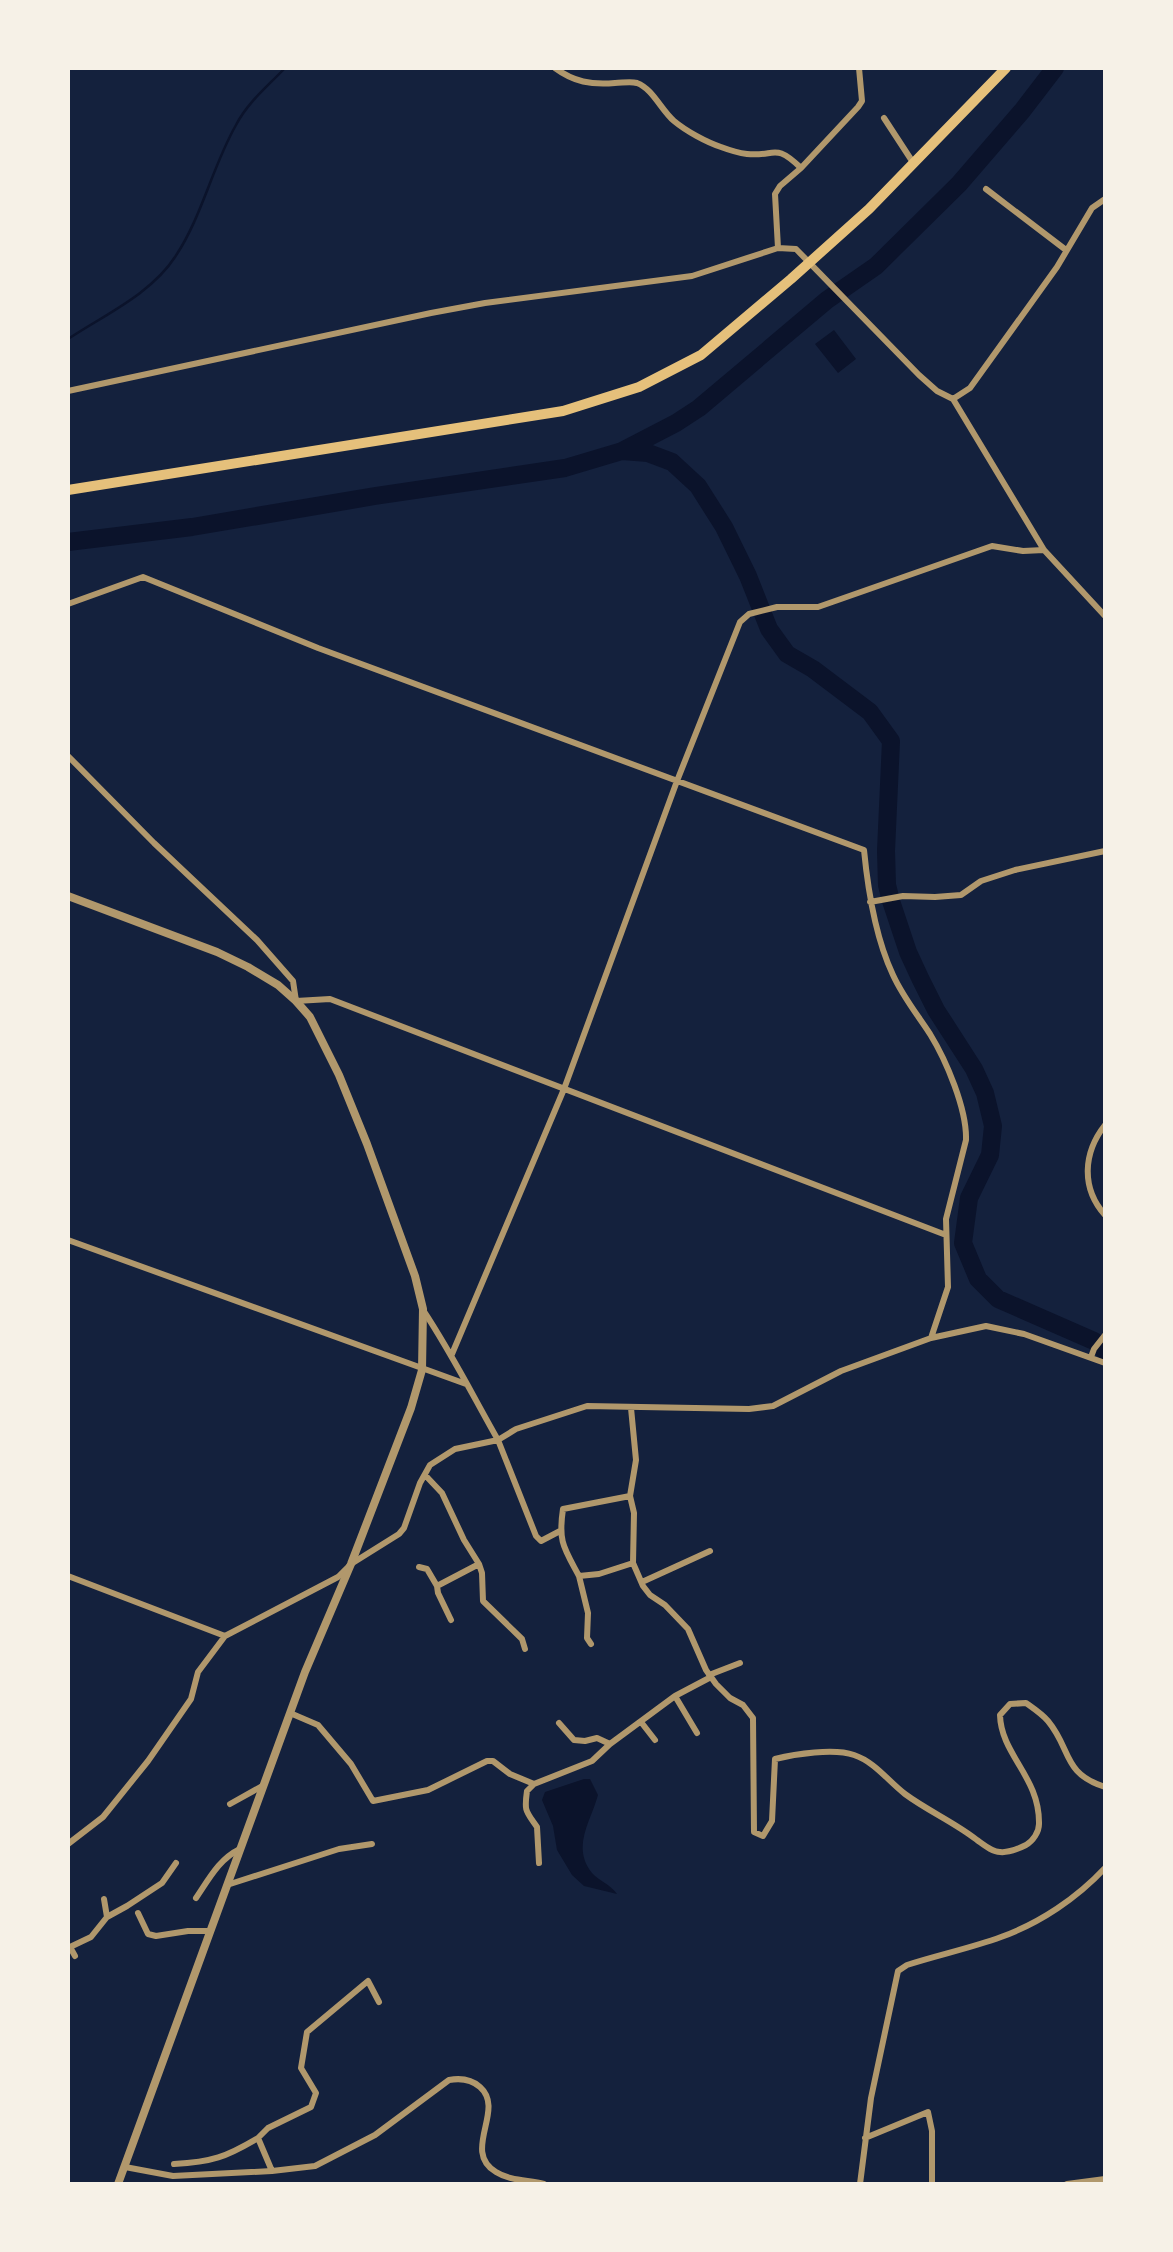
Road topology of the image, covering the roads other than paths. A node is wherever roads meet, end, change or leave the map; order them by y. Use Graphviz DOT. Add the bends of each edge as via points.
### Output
graph roads {
  1 [pos="555,68"];
  2 [pos="859,68"];
  3 [pos="1006,68"];
  4 [pos="884,118"];
  5 [pos="914,164"];
  6 [pos="801,167"];
  7 [pos="986,189"];
  8 [pos="1105,199"];
  9 [pos="778,248"];
  10 [pos="1066,250"];
  11 [pos="811,267"];
  12 [pos="68,391"];
  13 [pos="953,399"];
  14 [pos="68,490"];
  15 [pos="1044,550"];
  16 [pos="68,604"];
  17 [pos="1105,616"];
  18 [pos="68,756"];
  19 [pos="677,780"];
  20 [pos="1105,851"];
  21 [pos="68,896"];
  22 [pos="874,901"];
  23 [pos="296,1001"];
  24 [pos="564,1089"];
  25 [pos="1105,1125"];
  26 [pos="1105,1215"];
  27 [pos="946,1235"];
  28 [pos="68,1240"];
  29 [pos="422,1309"];
  30 [pos="1105,1335"];
  31 [pos="931,1338"];
  32 [pos="452,1354"];
  33 [pos="1091,1357"];
  34 [pos="1105,1363"];
  35 [pos="422,1370"];
  36 [pos="466,1384"];
  37 [pos="631,1408"];
  38 [pos="498,1440"];
  39 [pos="425,1475"];
  40 [pos="630,1496"];
  41 [pos="560,1531"];
  42 [pos="710,1551"];
  43 [pos="633,1563"];
  44 [pos="351,1564"];
  45 [pos="479,1564"];
  46 [pos="419,1567"];
  47 [pos="68,1576"];
  48 [pos="579,1576"];
  49 [pos="642,1582"];
  50 [pos="437,1586"];
  51 [pos="452,1620"];
  52 [pos="225,1636"];
  53 [pos="591,1644"];
  54 [pos="525,1649"];
  55 [pos="740,1663"];
  56 [pos="710,1676"];
  57 [pos="675,1696"];
  58 [pos="290,1713"];
  59 [pos="640,1722"];
  60 [pos="559,1723"];
  61 [pos="697,1733"];
  62 [pos="655,1740"];
  63 [pos="610,1744"];
  64 [pos="534,1784"];
  65 [pos="264,1785"];
  66 [pos="1105,1787"];
  67 [pos="230,1804"];
  68 [pos="68,1844"];
  69 [pos="372,1844"];
  70 [pos="240,1849"];
  71 [pos="176,1863"];
  72 [pos="539,1863"];
  73 [pos="1105,1868"];
  74 [pos="227,1885"];
  75 [pos="197,1898"];
  76 [pos="104,1899"];
  77 [pos="138,1913"];
  78 [pos="107,1917"];
  79 [pos="210,1931"];
  80 [pos="69,1947"];
  81 [pos="75,1956"];
  82 [pos="379,2003"];
  83 [pos="258,2138"];
  84 [pos="865,2138"];
  85 [pos="174,2164"];
  86 [pos="125,2167"];
  87 [pos="272,2171"];
  88 [pos="1105,2179"];
  89 [pos="118,2184"];
  90 [pos="544,2184"];
  91 [pos="860,2184"];
  92 [pos="932,2184"];
  93 [pos="1068,2184"];
  1 -- 6 [label="street" via="580,83 633,82 646,88 677,123 720,147 749,154 776,151"];
  2 -- 6 [label="street" via="862,101"];
  3 -- 5 [label="main road"];
  4 -- 5 [label="street"];
  5 -- 11 [label="main road"];
  6 -- 9 [label="street" via="775,194"];
  7 -- 10 [label="street"];
  8 -- 10 [label="street" via="1092,208"];
  9 -- 11 [label="street" via="796,250"];
  9 -- 12 [label="street" via="692,276 485,303"];
  10 -- 13 [label="street" via="970,388"];
  11 -- 13 [label="street" via="937,391"];
  11 -- 14 [label="main road" via="701,355 639,387 584,405"];
  13 -- 15 [label="street"];
  15 -- 17 [label="street"];
  15 -- 19 [label="street" via="992,547 818,607 777,607 748,614 740,622"];
  16 -- 19 [label="street" via="143,577 318,648"];
  18 -- 23 [label="street" via="257,940 293,981"];
  19 -- 22 [label="street" via="864,850"];
  19 -- 24 [label="street"];
  20 -- 22 [label="street" via="1014,870 981,881 961,895"];
  21 -- 23 [label="street" via="217,952 278,985"];
  22 -- 27 [label="street" via="891,972 941,1057 966,1129"];
  23 -- 24 [label="street" via="330,999"];
  23 -- 29 [label="street" via="310,1017 339,1075 415,1276"];
  24 -- 27 [label="street"];
  24 -- 32 [label="street"];
  25 -- 26 [label="street" via="1089,1150 1088,1165 1091,1195"];
  27 -- 31 [label="street" via="948,1287"];
  28 -- 35 [label="street"];
  29 -- 32 [label="street"];
  29 -- 35 [label="street"];
  30 -- 33 [label="street"];
  31 -- 33 [label="street" via="986,1326"];
  31 -- 37 [label="street" via="841,1371 773,1406"];
  32 -- 36 [label="street"];
  33 -- 34 [label="street"];
  35 -- 36 [label="street"];
  35 -- 44 [label="street"];
  36 -- 38 [label="street"];
  37 -- 38 [label="street" via="587,1406 516,1429"];
  37 -- 40 [label="street" via="636,1460"];
  38 -- 39 [label="street" via="455,1449 430,1465"];
  38 -- 41 [label="street" via="536,1536 541,1541"];
  39 -- 44 [label="street" via="404,1528"];
  39 -- 45 [label="street" via="442,1493"];
  40 -- 41 [label="street" via="563,1509"];
  40 -- 43 [label="street"];
  41 -- 48 [label="street"];
  42 -- 49 [label="street"];
  43 -- 48 [label="street"];
  43 -- 49 [label="street"];
  44 -- 52 [label="street" via="338,1577"];
  44 -- 58 [label="street"];
  45 -- 50 [label="street"];
  45 -- 54 [label="street" via="483,1601 523,1639"];
  46 -- 50 [label="street" via="427,1569"];
  47 -- 52 [label="street"];
  48 -- 53 [label="street"];
  49 -- 56 [label="street" via="688,1629"];
  50 -- 51 [label="street"];
  52 -- 68 [label="street" via="198,1672 191,1699 148,1762 103,1817"];
  55 -- 56 [label="street"];
  56 -- 57 [label="street"];
  56 -- 66 [label="street" via="753,1718 754,1832 763,1836 772,1821 775,1759 804,1752 853,1754 986,1847 1000,1853 1017,1850 1030,1842 1039,1828 1039,1809 1035,1791 1000,1728 1000,1715 1010,1703 1026,1703 1041,1714 1075,1771"];
  57 -- 59 [label="street"];
  57 -- 61 [label="street"];
  58 -- 64 [label="street" via="318,1726 351,1764 373,1801 428,1790 487,1761"];
  58 -- 65 [label="street"];
  59 -- 62 [label="street"];
  59 -- 63 [label="street"];
  60 -- 63 [label="street" via="574,1740 597,1738"];
  63 -- 64 [label="street" via="592,1761"];
  64 -- 72 [label="street" via="527,1791 526,1810 537,1827"];
  65 -- 67 [label="street"];
  65 -- 70 [label="street"];
  69 -- 74 [label="street" via="339,1849"];
  70 -- 74 [label="street"];
  70 -- 75 [label="street" via="220,1862"];
  71 -- 78 [label="street" via="162,1883"];
  73 -- 84 [label="street" via="1087,1887 1042,1918 1002,1937 898,1971"];
  74 -- 79 [label="street"];
  76 -- 78 [label="street"];
  77 -- 79 [label="street" via="148,1934"];
  78 -- 80 [label="street" via="91,1937"];
  79 -- 86 [label="street"];
  80 -- 81 [label="street"];
  82 -- 83 [label="street" via="368,1981 307,2032 301,2068 316,2092 311,2107 268,2128"];
  83 -- 85 [label="street" via="230,2155"];
  83 -- 87 [label="street"];
  84 -- 91 [label="street"];
  84 -- 92 [label="street" via="929,2112"];
  86 -- 87 [label="street" via="173,2176"];
  86 -- 89 [label="street"];
  87 -- 90 [label="street" via="315,2166 375,2135 449,2080 459,2078 485,2092 489,2103 481,2146 494,2172"];
  88 -- 93 [label="street"];
}
